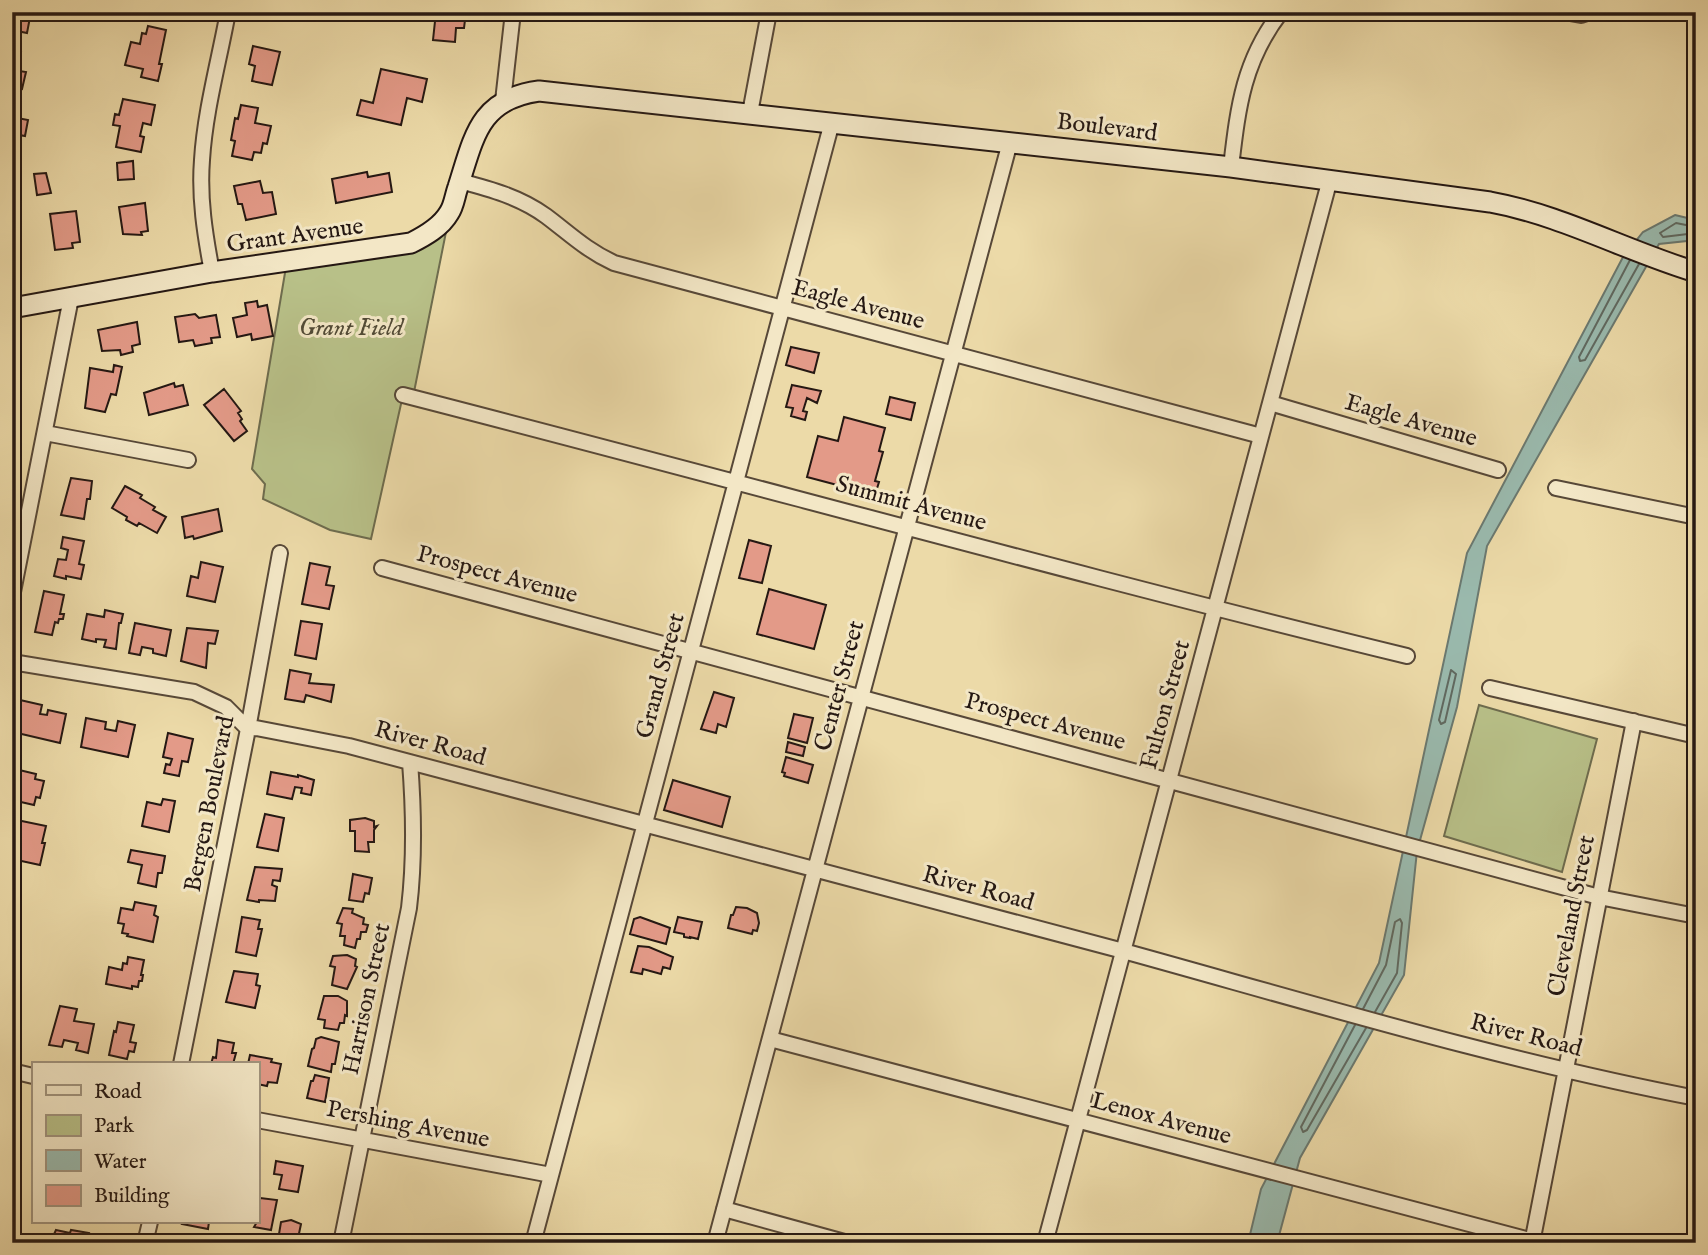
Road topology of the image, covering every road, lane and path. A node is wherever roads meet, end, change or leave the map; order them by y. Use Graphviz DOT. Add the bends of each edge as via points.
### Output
graph roads {
  1 [pos="228,12"];
  2 [pos="513,12"];
  3 [pos="769,12"];
  4 [pos="1281,12"];
  5 [pos="1564,12"];
  6 [pos="1588,13"];
  7 [pos="503,101"];
  8 [pos="750,113"];
  9 [pos="832,122"];
  10 [pos="1010,142"];
  11 [pos="1231,167"];
  12 [pos="1330,179"];
  13 [pos="460,181"];
  14 [pos="212,272"];
  15 [pos="1696,272"];
  16 [pos="71,298"];
  17 [pos="12,308"];
  18 [pos="783,308"];
  19 [pos="953,354"];
  20 [pos="403,395"];
  21 [pos="1270,403"];
  22 [pos="45,433"];
  23 [pos="1261,436"];
  24 [pos="188,460"];
  25 [pos="1498,470"];
  26 [pos="737,481"];
  27 [pos="1556,488"];
  28 [pos="1696,517"];
  29 [pos="907,526"];
  30 [pos="281,553"];
  31 [pos="382,568"];
  32 [pos="12,597"];
  33 [pos="1215,609"];
  34 [pos="691,651"];
  35 [pos="1407,656"];
  36 [pos="12,662"];
  37 [pos="1490,688"];
  38 [pos="861,696"];
  39 [pos="1634,721"];
  40 [pos="248,729"];
  41 [pos="1696,736"];
  42 [pos="410,762"];
  43 [pos="1170,779"];
  44 [pos="645,825"];
  45 [pos="815,870"];
  46 [pos="1599,897"];
  47 [pos="1696,916"];
  48 [pos="1123,951"];
  49 [pos="770,1039"];
  50 [pos="181,1062"];
  51 [pos="1565,1070"];
  52 [pos="12,1071"];
  53 [pos="32,1076"];
  54 [pos="1696,1098"];
  55 [pos="259,1120"];
  56 [pos="1078,1120"];
  57 [pos="362,1139"];
  58 [pos="551,1175"];
  59 [pos="724,1209"];
  60 [pos="150,1224"];
  61 [pos="1535,1242"];
  62 [pos="145,1243"];
  63 [pos="341,1243"];
  64 [pos="533,1243"];
  65 [pos="715,1243"];
  66 [pos="848,1243"];
  67 [pos="1045,1243"];
  1 -- 14 [label="street" via="202,160 201,197"];
  2 -- 7 [label="street"];
  3 -- 8 [label="street"];
  4 -- 11 [label="street" via="1245,78"];
  5 -- 6 [label="street"];
  7 -- 8 [label="street, Boulevard" via="539,91"];
  7 -- 13 [label="street, Grant Avenue" via="476,131"];
  8 -- 9 [label="street, Boulevard"];
  9 -- 10 [label="street, Boulevard"];
  9 -- 18 [label="street, Grand Street"];
  10 -- 11 [label="street, Boulevard"];
  10 -- 19 [label="street, Center Street"];
  11 -- 12 [label="street, Boulevard"];
  12 -- 15 [label="street, Boulevard" via="1522,207"];
  12 -- 21 [label="street, Fulton Street"];
  13 -- 14 [label="street, Grant Avenue" via="442,223 411,243"];
  13 -- 18 [label="street, Eagle Avenue" via="524,203 592,253 614,263"];
  14 -- 16 [label="street, Grant Avenue"];
  16 -- 17 [label="street, Grant Avenue"];
  16 -- 22 [label="street"];
  18 -- 19 [label="street, Eagle Avenue"];
  18 -- 26 [label="street, Grand Street"];
  19 -- 23 [label="street, Eagle Avenue"];
  19 -- 29 [label="street, Center Street"];
  20 -- 26 [label="street, Summit Avenue"];
  21 -- 23 [label="street, Fulton Street"];
  21 -- 25 [label="street, Eagle Avenue"];
  22 -- 24 [label="street"];
  22 -- 32 [label="street"];
  23 -- 33 [label="street, Fulton Street"];
  26 -- 29 [label="street, Summit Avenue"];
  26 -- 34 [label="street, Grand Street"];
  27 -- 28 [label="street"];
  29 -- 33 [label="street, Summit Avenue"];
  29 -- 38 [label="street, Center Street"];
  30 -- 40 [label="street, Bergen Boulevard"];
  31 -- 34 [label="street, Prospect Avenue"];
  33 -- 35 [label="street, Summit Avenue"];
  33 -- 43 [label="street, Fulton Street"];
  34 -- 38 [label="street, Prospect Avenue"];
  34 -- 44 [label="street, Grand Street"];
  36 -- 40 [label="street" via="194,692 226,707"];
  37 -- 39 [label="street"];
  38 -- 43 [label="street, Prospect Avenue"];
  38 -- 45 [label="street, Center Street"];
  39 -- 41 [label="street"];
  39 -- 46 [label="street, Cleveland Street"];
  40 -- 42 [label="street, River Road" via="349,746"];
  40 -- 50 [label="street, Bergen Boulevard"];
  42 -- 44 [label="street, River Road"];
  42 -- 57 [label="street, Harrison Street" via="415,822 412,882"];
  43 -- 46 [label="street, Prospect Avenue"];
  43 -- 48 [label="street, Fulton Street"];
  44 -- 45 [label="street, River Road"];
  44 -- 58 [label="street, Grand Street"];
  45 -- 48 [label="street, River Road"];
  45 -- 49 [label="street, Center Street"];
  46 -- 47 [label="street, Prospect Avenue"];
  46 -- 51 [label="street, Cleveland Street"];
  48 -- 51 [label="street, River Road"];
  48 -- 56 [label="street, Fulton Street"];
  49 -- 56 [label="street, Lenox Avenue"];
  49 -- 59 [label="street, Center Street"];
  51 -- 54 [label="street, River Road"];
  51 -- 61 [label="street, Cleveland Street"];
  52 -- 53 [label="street"];
  55 -- 57 [label="street, Pershing Avenue"];
  56 -- 61 [label="street, Lenox Avenue"];
  56 -- 67 [label="street, Fulton Street"];
  57 -- 58 [label="street, Pershing Avenue"];
  57 -- 63 [label="street, Harrison Street"];
  58 -- 64 [label="street, Grand Street"];
  59 -- 65 [label="street, Center Street"];
  59 -- 66 [label="street"];
  60 -- 62 [label="street"];
}
